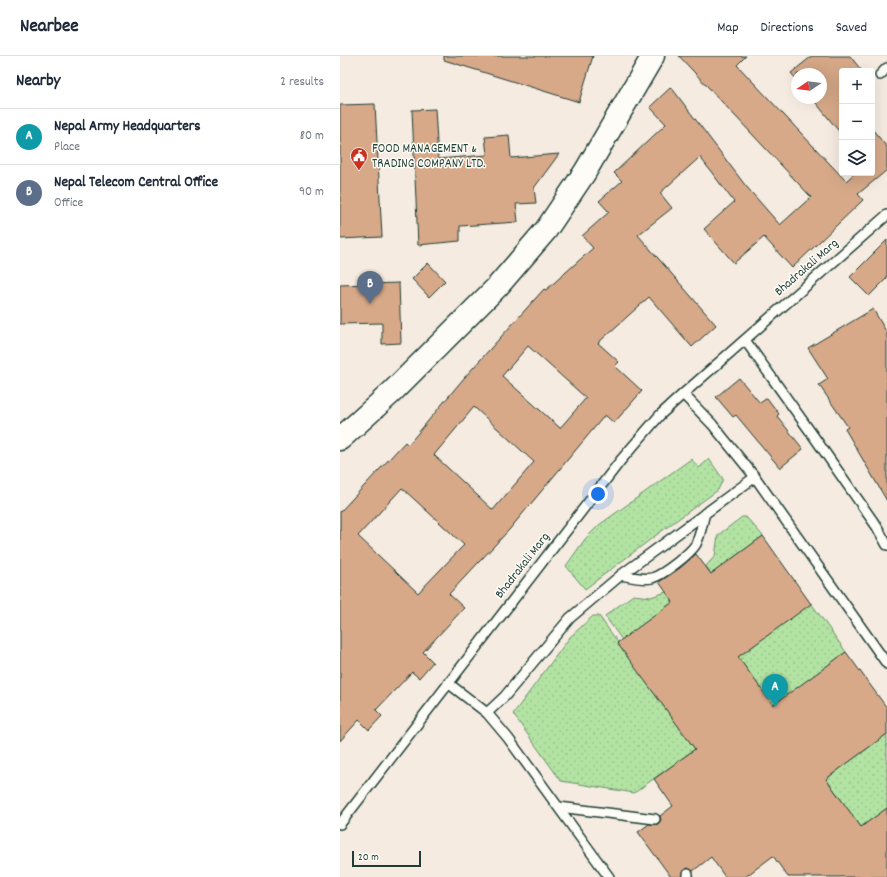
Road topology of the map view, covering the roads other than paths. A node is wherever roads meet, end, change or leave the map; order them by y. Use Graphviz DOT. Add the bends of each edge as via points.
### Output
graph roads {
  1 [pos="653,56"];
  2 [pos="887,68"];
  3 [pos="880,75"];
  4 [pos="887,215"];
  5 [pos="745,340"];
  6 [pos="683,394"];
  7 [pos="340,439"];
  8 [pos="756,477"];
  9 [pos="705,513"];
  10 [pos="887,545"];
  11 [pos="621,575"];
  12 [pos="887,664"];
  13 [pos="448,683"];
  14 [pos="487,713"];
  15 [pos="559,807"];
  16 [pos="655,819"];
  17 [pos="340,824"];
  18 [pos="609,877"];
  1 -- 7 [label="main road" via="585,172 546,230 497,288 392,392"];
  2 -- 3 [label="lane"];
  4 -- 5 [label="lane, Bhadrakali Marg"];
  5 -- 6 [label="lane, Bhadrakali Marg"];
  5 -- 10 [label="lane" via="877,527"];
  6 -- 8 [label="lane"];
  6 -- 13 [label="lane, Bhadrakali Marg" via="660,415 621,460"];
  8 -- 9 [label="lane"];
  8 -- 12 [label="lane"];
  9 -- 11 [label="lane"];
  9 -- 11 [label="lane" via="696,544 689,553 660,575 652,578"];
  11 -- 14 [label="lane" via="570,618 505,696"];
  13 -- 14 [label="lane"];
  13 -- 17 [label="lane, Bhadrakali Marg"];
  14 -- 15 [label="lane"];
  15 -- 16 [label="lane"];
  15 -- 18 [label="lane"];
}
